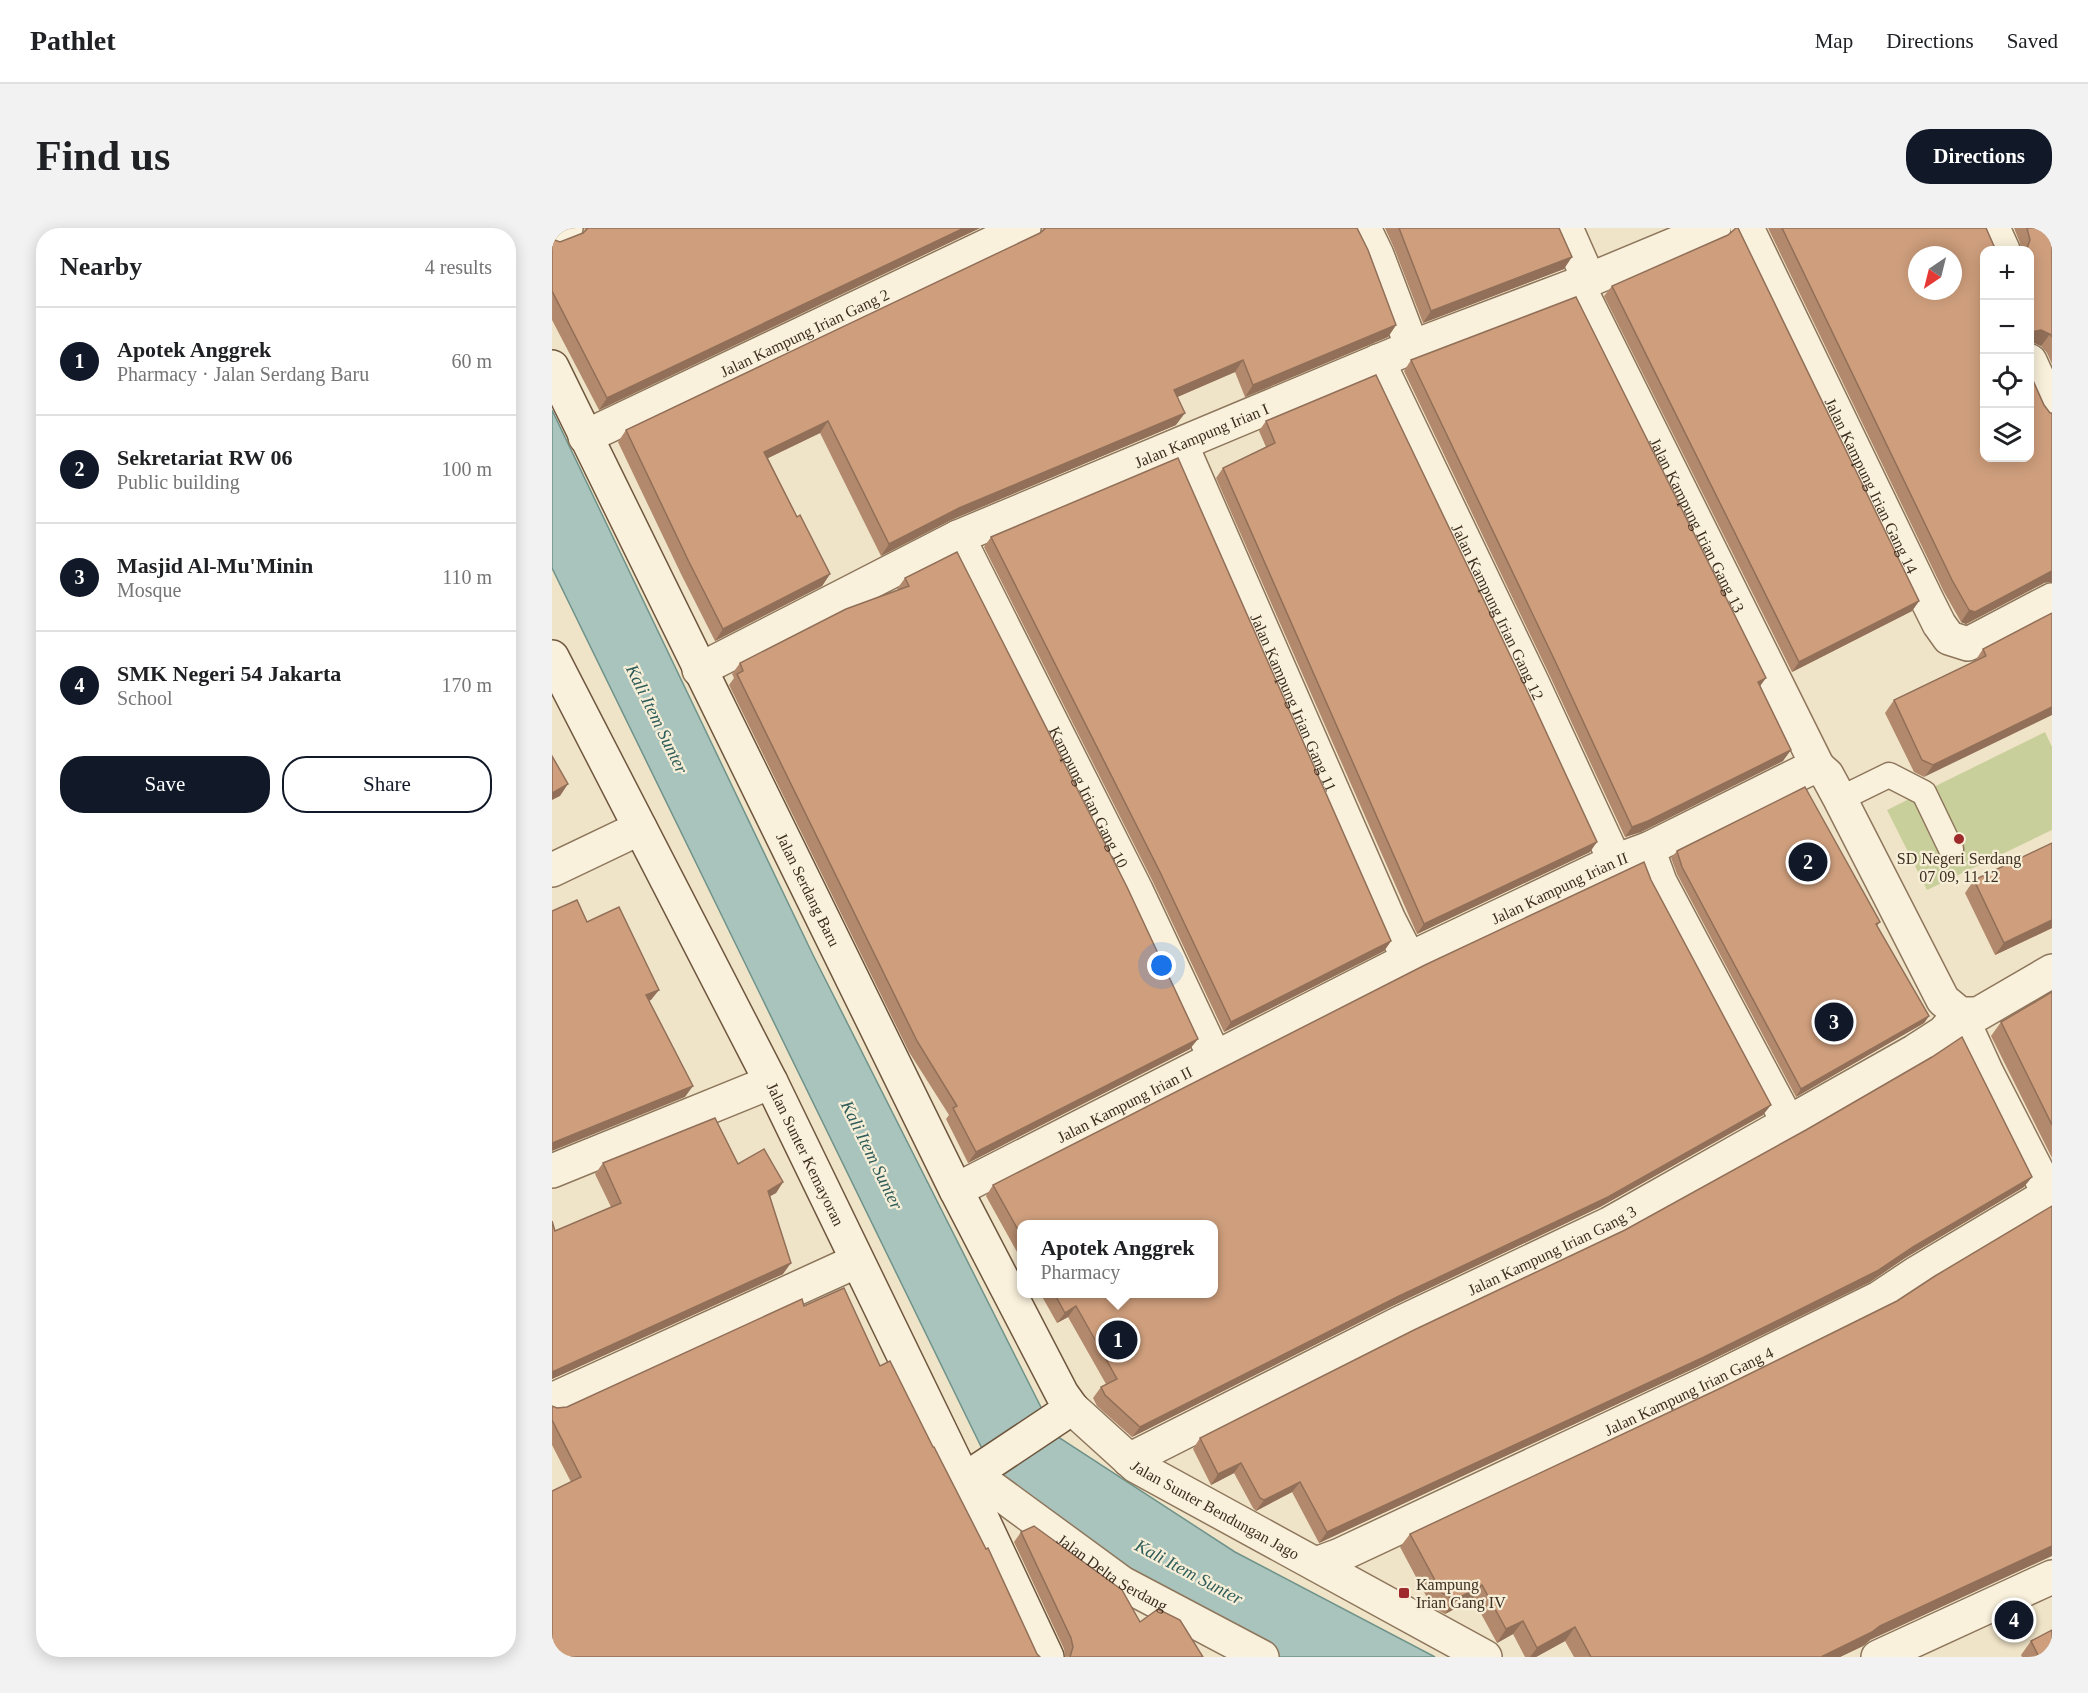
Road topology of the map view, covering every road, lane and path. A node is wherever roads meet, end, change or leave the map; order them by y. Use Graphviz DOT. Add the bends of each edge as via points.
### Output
graph roads {
  1 [pos="566,228"];
  2 [pos="1024,228"];
  3 [pos="1364,228"];
  4 [pos="1566,228"];
  5 [pos="1714,228"];
  6 [pos="1747,228"];
  7 [pos="1993,228"];
  8 [pos="552,235"];
  9 [pos="2001,246"];
  10 [pos="1583,273"];
  11 [pos="1408,339"];
  12 [pos="1378,361"];
  13 [pos="552,367"];
  14 [pos="2034,370"];
  15 [pos="2052,409"];
  16 [pos="585,437"];
  17 [pos="1181,444"];
  18 [pos="958,537"];
  19 [pos="2052,600"];
  20 [pos="552,657"];
  21 [pos="699,670"];
  22 [pos="1818,767"];
  23 [pos="1840,799"];
  24 [pos="640,828"];
  25 [pos="1648,849"];
  26 [pos="1950,849"];
  27 [pos="1616,861"];
  28 [pos="552,870"];
  29 [pos="1409,959"];
  30 [pos="2052,971"];
  31 [pos="1960,1014"];
  32 [pos="1215,1058"];
  33 [pos="771,1083"];
  34 [pos="1789,1124"];
  35 [pos="552,1170"];
  36 [pos="956,1190"];
  37 [pos="2050,1197"];
  38 [pos="857,1262"];
  39 [pos="552,1400"];
  40 [pos="1068,1411"];
  41 [pos="1129,1460"];
  42 [pos="972,1475"];
  43 [pos="1316,1564"];
  44 [pos="2052,1576"];
  45 [pos="1047,1657"];
  46 [pos="1262,1657"];
  47 [pos="1485,1657"];
  48 [pos="1878,1657"];
  1 -- 8 [label="street"];
  2 -- 16 [label="street, Jalan Kampung Irian Gang 2"];
  3 -- 11 [label="street"];
  4 -- 10 [label="street, Jalan Kampung Irian Gang 13"];
  5 -- 10 [label="street, Jalan Kampung Irian I"];
  6 -- 19 [label="street, Jalan Kampung Irian Gang 14" via="1921,590 1949,638 1968,644"];
  7 -- 9 [label="street"];
  10 -- 11 [label="street, Jalan Kampung Irian I"];
  10 -- 22 [label="street, Jalan Kampung Irian Gang 13"];
  11 -- 12 [label="street, Jalan Kampung Irian I"];
  12 -- 17 [label="street, Jalan Kampung Irian I"];
  12 -- 27 [label="street, Jalan Kampung Irian Gang 12"];
  13 -- 16 [label="street, Jalan Serdang Baru"];
  14 -- 15 [label="street"];
  16 -- 21 [label="street, Jalan Serdang Baru"];
  17 -- 18 [label="street, Jalan Kampung Irian I"];
  17 -- 29 [label="street, Jalan Kampung Irian Gang 11"];
  18 -- 21 [label="street, Jalan Kampung Irian I"];
  18 -- 32 [label="street, Kampung Irian Gang 10" via="1136,890"];
  20 -- 24 [label="street, Jalan Sunter Kemayoran"];
  21 -- 36 [label="street, Jalan Serdang Baru"];
  22 -- 23 [label="street"];
  22 -- 25 [label="street, Jalan Kampung Irian II"];
  23 -- 26 [label="lane" via="1889,775 1924,793"];
  23 -- 31 [label="street" via="1943,1000"];
  24 -- 28 [label="street"];
  24 -- 33 [label="street, Jalan Sunter Kemayoran"];
  25 -- 27 [label="street, Jalan Kampung Irian II"];
  25 -- 34 [label="street" via="1660,882"];
  27 -- 29 [label="street, Jalan Kampung Irian II"];
  29 -- 32 [label="street, Jalan Kampung Irian II"];
  30 -- 31 [label="street" via="1978,1014"];
  31 -- 34 [label="street, Jalan Kampung Irian Gang 3" via="1942,1033 1915,1051"];
  31 -- 37 [label="street"];
  32 -- 36 [label="street, Jalan Kampung Irian II"];
  33 -- 35 [label="street"];
  33 -- 38 [label="street, Jalan Sunter Kemayoran"];
  34 -- 41 [label="street, Jalan Kampung Irian Gang 3" via="1609,1224 1398,1324"];
  36 -- 40 [label="street, Jalan Serdang Baru"];
  37 -- 43 [label="street, Jalan Kampung Irian Gang 4" via="1879,1298 1694,1389"];
  38 -- 39 [label="street"];
  38 -- 42 [label="street, Jalan Sunter Kemayoran"];
  40 -- 41 [label="street, Jalan Sunter Bendungan Jago"];
  40 -- 42 [label="street"];
  41 -- 43 [label="street, Jalan Sunter Bendungan Jago"];
  42 -- 45 [label="street, Jalan Sunter Kemayoran"];
  42 -- 46 [label="street, Jalan Delta Serdang" via="1122,1583"];
  43 -- 47 [label="street, Jalan Sunter Bendungan Jago"];
  44 -- 48 [label="street"];
}
